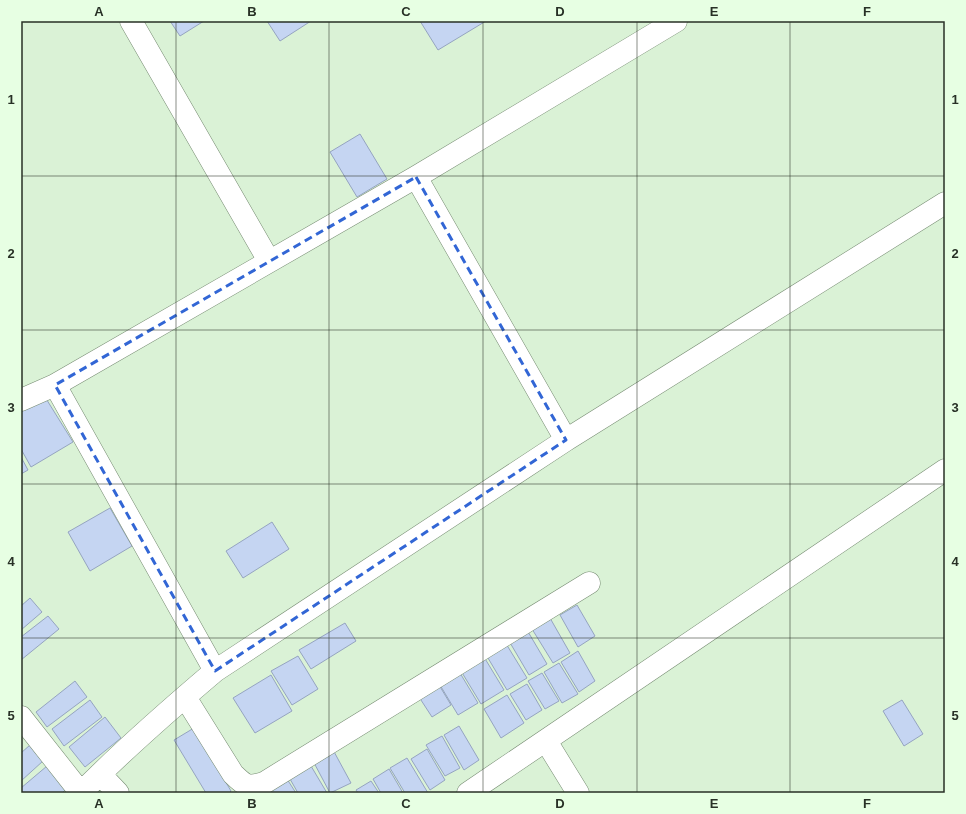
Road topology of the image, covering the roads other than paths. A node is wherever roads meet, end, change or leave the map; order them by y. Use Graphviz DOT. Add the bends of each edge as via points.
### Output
graph roads {
  1 [pos="131,21"];
  2 [pos="676,21"];
  3 [pos="416,177"];
  4 [pos="945,203"];
  5 [pos="269,261"];
  6 [pos="55,385"];
  7 [pos="21,400"];
  8 [pos="566,440"];
  9 [pos="945,470"];
  10 [pos="588,583"];
  11 [pos="215,672"];
  12 [pos="185,697"];
  13 [pos="21,717"];
  14 [pos="546,741"];
  15 [pos="100,774"];
  16 [pos="81,793"];
  17 [pos="118,793"];
  18 [pos="468,793"];
  19 [pos="578,793"];
  1 -- 5 [label="street"];
  2 -- 3 [label="street"];
  3 -- 5 [label="street"];
  3 -- 8 [label="street"];
  4 -- 8 [label="street"];
  5 -- 6 [label="street"];
  6 -- 7 [label="street"];
  6 -- 11 [label="street"];
  8 -- 11 [label="street"];
  9 -- 14 [label="street"];
  10 -- 12 [label="street" via="264,783 253,786 243,784 233,774"];
  11 -- 12 [label="street"];
  12 -- 15 [label="street"];
  13 -- 16 [label="street"];
  14 -- 18 [label="street"];
  14 -- 19 [label="street"];
  15 -- 16 [label="street"];
  15 -- 17 [label="street"];
}
